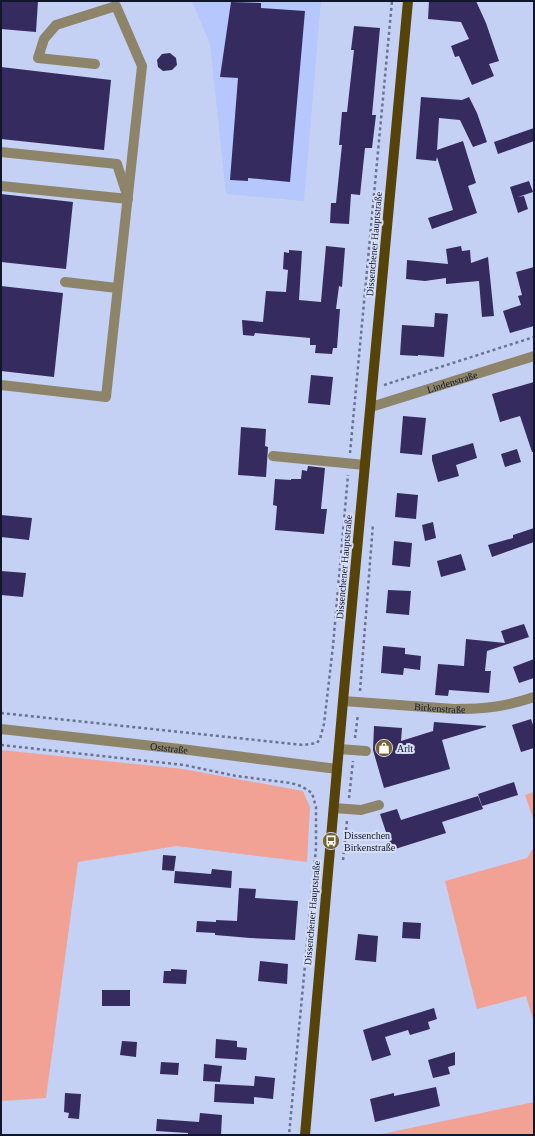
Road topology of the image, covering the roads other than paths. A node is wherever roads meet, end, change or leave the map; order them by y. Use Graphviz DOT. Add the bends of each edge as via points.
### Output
graph roads {
  1 [pos="408,1"];
  2 [pos="96,64"];
  3 [pos="1,152"];
  4 [pos="1,186"];
  5 [pos="128,199"];
  6 [pos="65,282"];
  7 [pos="117,288"];
  8 [pos="534,356"];
  9 [pos="1,385"];
  10 [pos="370,407"];
  11 [pos="273,456"];
  12 [pos="365,465"];
  13 [pos="534,697"];
  14 [pos="343,701"];
  15 [pos="1,729"];
  16 [pos="339,749"];
  17 [pos="366,752"];
  18 [pos="337,769"];
  19 [pos="379,805"];
  20 [pos="334,808"];
  21 [pos="305,1135"];
  1 -- 10 [label="main road, Dissenchener Hauptstraße"];
  2 -- 5 [label="street" via="38,58 44,39 56,25 116,6 142,66"];
  3 -- 5 [label="street" via="117,164"];
  4 -- 5 [label="street"];
  5 -- 7 [label="street"];
  6 -- 7 [label="street"];
  7 -- 9 [label="street" via="106,397"];
  8 -- 10 [label="street, Lindenstraße"];
  10 -- 12 [label="main road, Dissenchener Hauptstraße"];
  11 -- 12 [label="street"];
  12 -- 14 [label="main road, Dissenchener Hauptstraße"];
  13 -- 14 [label="street, Birkenstraße" via="502,706 472,709"];
  14 -- 16 [label="main road, Dissenchener Hauptstraße"];
  15 -- 18 [label="street, Oststraße" via="203,751"];
  16 -- 17 [label="street"];
  16 -- 18 [label="main road, Dissenchener Hauptstraße"];
  18 -- 20 [label="main road, Dissenchener Hauptstraße"];
  19 -- 20 [label="street" via="361,810"];
  20 -- 21 [label="main road, Dissenchener Hauptstraße"];
}
